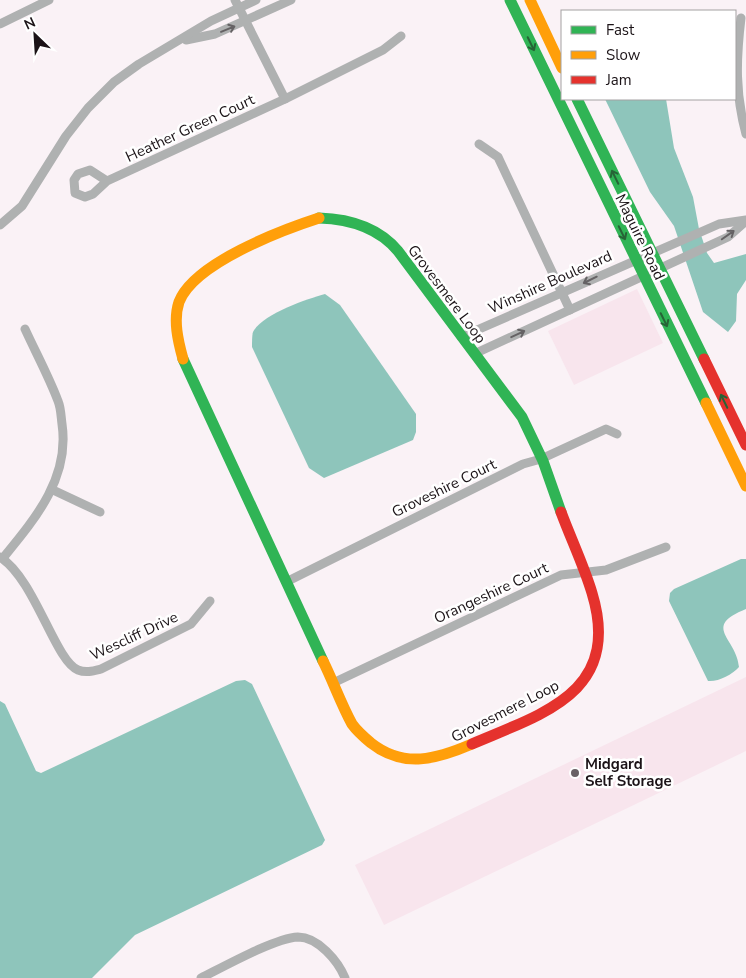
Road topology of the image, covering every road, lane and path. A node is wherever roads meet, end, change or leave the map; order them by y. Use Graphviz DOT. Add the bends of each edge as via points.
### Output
graph roads {
  1 [pos="49,0"];
  2 [pos="256,0"];
  3 [pos="291,0"];
  4 [pos="510,0"];
  5 [pos="530,0"];
  6 [pos="238,4"];
  7 [pos="741,18"];
  8 [pos="246,22"];
  9 [pos="0,24"];
  10 [pos="401,36"];
  11 [pos="180,41"];
  12 [pos="736,54"];
  13 [pos="561,66"];
  14 [pos="736,76"];
  15 [pos="285,99"];
  16 [pos="577,100"];
  17 [pos="746,134"];
  18 [pos="479,144"];
  19 [pos="107,181"];
  20 [pos="746,220"];
  21 [pos="0,225"];
  22 [pos="651,252"];
  23 [pos="634,259"];
  24 [pos="660,269"];
  25 [pos="642,276"];
  26 [pos="562,294"];
  27 [pos="570,310"];
  28 [pos="25,329"];
  29 [pos="461,337"];
  30 [pos="474,354"];
  31 [pos="617,434"];
  32 [pos="746,445"];
  33 [pos="541,458"];
  34 [pos="746,486"];
  35 [pos="53,490"];
  36 [pos="100,512"];
  37 [pos="666,547"];
  38 [pos="1,558"];
  39 [pos="584,573"];
  40 [pos="286,582"];
  41 [pos="210,601"];
  42 [pos="333,684"];
  43 [pos="213,975"];
  44 [pos="201,978"];
  45 [pos="345,978"];
  1 -- 9 [label="street"];
  2 -- 6 [label="street"];
  3 -- 8 [label="street"];
  4 -- 23 [label="street, Maguire Road, one-way"];
  5 -- 13 [label="street"];
  6 -- 8 [label="street"];
  6 -- 11 [label="street"];
  7 -- 12 [label="street"];
  11 -- 8 [label="street, one-way" via="215,34"];
  8 -- 15 [label="street"];
  10 -- 15 [label="street, Heather Green Court" via="383,50"];
  11 -- 21 [label="street" via="114,82 88,108 66,136 22,206"];
  14 -- 17 [label="street" via="738,106"];
  15 -- 19 [label="street, Heather Green Court"];
  22 -- 16 [label="street, Maguire Road, one-way"];
  18 -- 26 [label="street" via="498,157"];
  20 -- 22 [label="street, Winshire Boulevard" via="718,224"];
  24 -- 20 [label="street, one-way" via="728,237"];
  22 -- 23 [label="street, Winshire Boulevard"];
  22 -- 24 [label="street, Maguire Road"];
  23 -- 25 [label="street, Maguire Road"];
  23 -- 26 [label="street, Winshire Boulevard, one-way"];
  24 -- 25 [label="street"];
  32 -- 24 [label="street, Maguire Road, one-way"];
  25 -- 27 [label="street"];
  25 -- 34 [label="street, Maguire Road, one-way"];
  26 -- 27 [label="street"];
  26 -- 29 [label="street, Winshire Boulevard"];
  30 -- 27 [label="street, one-way"];
  28 -- 35 [label="street" via="59,403 64,436 62,463"];
  29 -- 30 [label="street, Grovesmere Loop"];
  29 -- 40 [label="street, Grovesmere Loop" via="392,244 372,230 338,218 319,218 300,224 215,264 192,281 180,300 177,319 178,342 184,364"];
  30 -- 33 [label="street, Grovesmere Loop" via="522,417"];
  31 -- 33 [label="street, Groveshire Court" via="606,429"];
  33 -- 39 [label="street, Grovesmere Loop"];
  33 -- 40 [label="street, Groveshire Court"];
  35 -- 36 [label="street"];
  35 -- 38 [label="street"];
  37 -- 39 [label="street, Orangeshire Court" via="606,570"];
  38 -- 41 [label="street, Wescliff Drive" via="28,587 64,659 77,670 88,672 101,668 191,624"];
  39 -- 42 [label="street, Orangeshire Court" via="561,575"];
  39 -- 42 [label="street, Grovesmere Loop" via="597,613 598,646 590,672 575,691 555,706 447,756 424,762 403,761 383,753 353,725"];
  40 -- 42 [label="street, Grovesmere Loop"];
  43 -- 44 [label="street"];
  43 -- 45 [label="street" via="276,943 298,937 321,946 335,958"];
}
